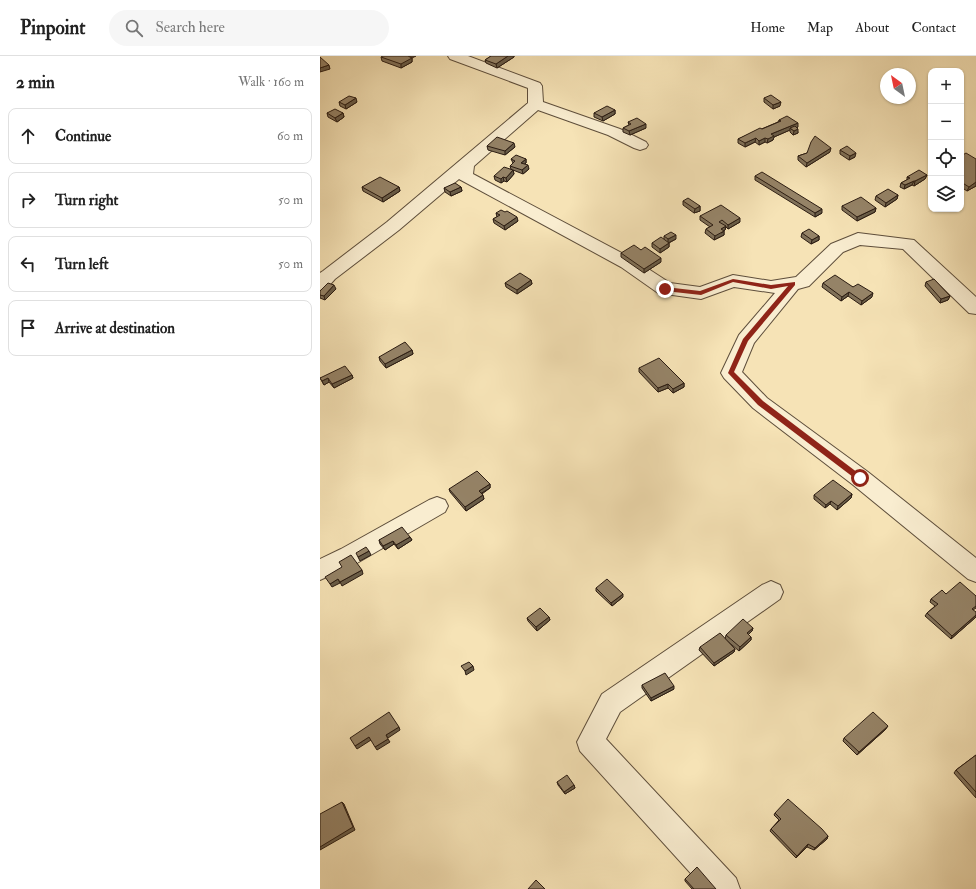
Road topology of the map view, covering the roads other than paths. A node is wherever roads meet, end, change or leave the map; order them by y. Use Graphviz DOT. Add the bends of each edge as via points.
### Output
graph roads {
  1 [pos="455,56"];
  2 [pos="536,104"];
  3 [pos="640,145"];
  4 [pos="466,165"];
  5 [pos="793,283"];
  6 [pos="320,284"];
  7 [pos="976,308"];
  8 [pos="437,506"];
  9 [pos="320,570"];
  10 [pos="976,572"];
  11 [pos="771,592"];
  12 [pos="724,889"];
  1 -- 2 [label="street" via="535,86"];
  2 -- 3 [label="street" via="614,132"];
  2 -- 4 [label="street"];
  4 -- 5 [label="street" via="465,176 627,263 665,289 701,293 733,281 771,287"];
  4 -- 6 [label="street"];
  5 -- 7 [label="street" via="802,282 837,248 858,239 908,244"];
  5 -- 10 [label="street" via="746,340 731,373 760,403 860,478"];
  8 -- 9 [label="street"];
  11 -- 12 [label="street" via="611,703 590,742"];
}
